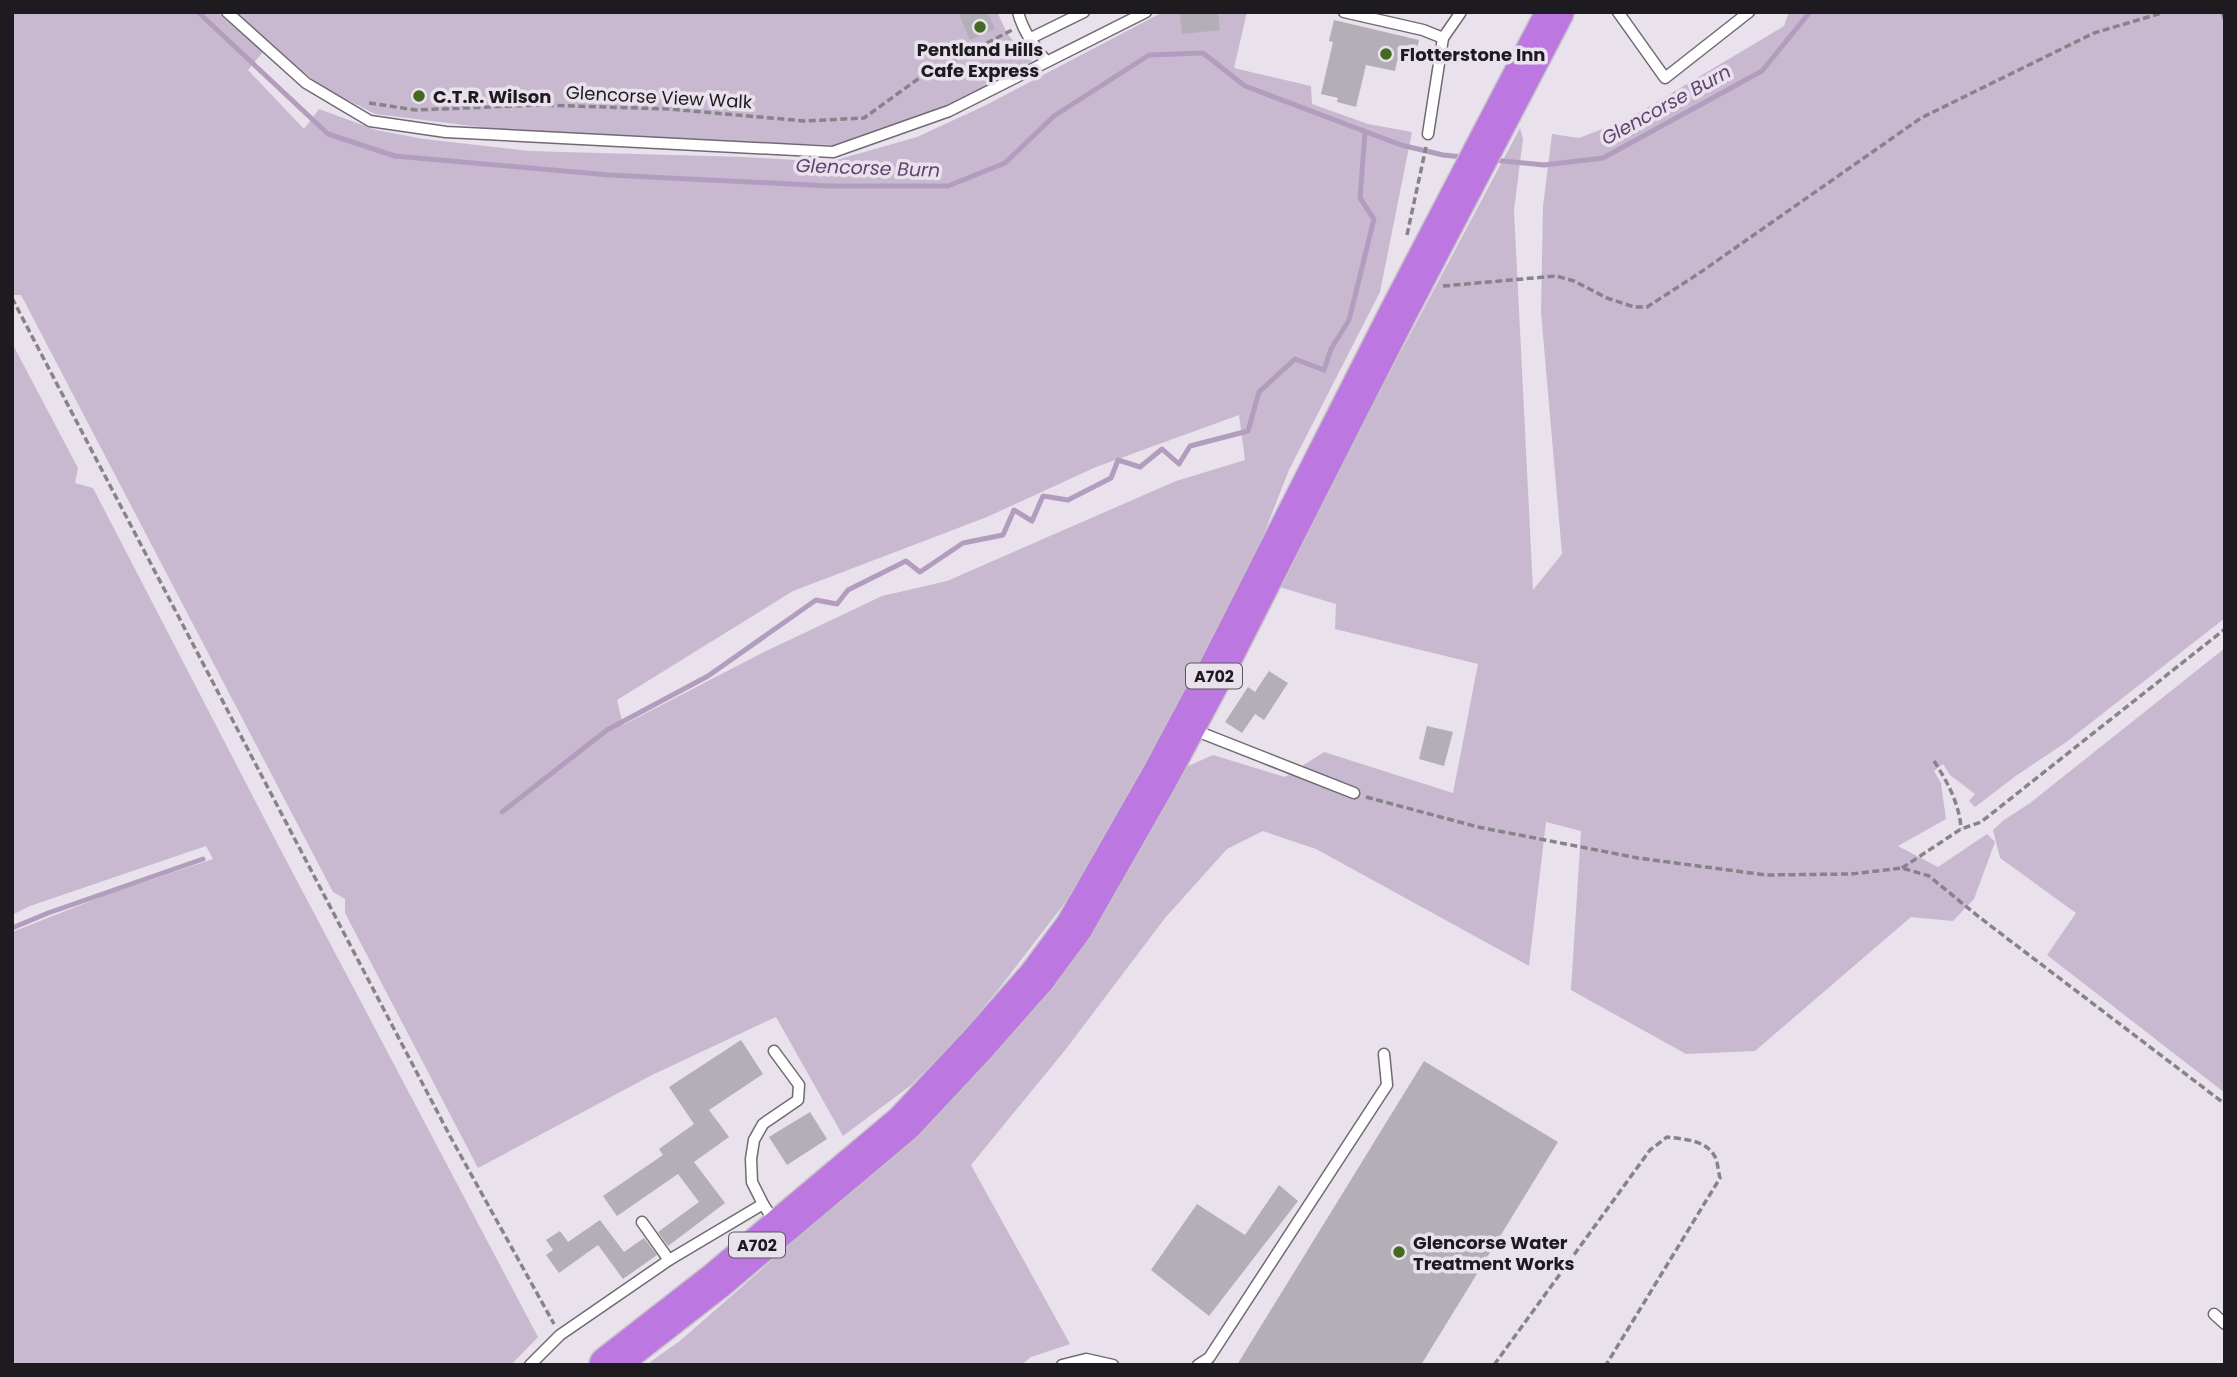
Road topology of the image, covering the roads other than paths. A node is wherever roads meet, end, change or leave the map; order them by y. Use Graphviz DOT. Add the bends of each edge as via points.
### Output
graph roads {
  1 [pos="227,12"];
  2 [pos="1018,12"];
  3 [pos="1084,12"];
  4 [pos="1146,12"];
  5 [pos="1344,12"];
  6 [pos="1461,12"];
  7 [pos="1555,12"];
  8 [pos="1618,12"];
  9 [pos="1749,12"];
  10 [pos="1443,38"];
  11 [pos="1029,39"];
  12 [pos="1046,61"];
  13 [pos="1428,134"];
  14 [pos="1186,727"];
  15 [pos="1354,793"];
  16 [pos="774,1051"];
  17 [pos="1384,1054"];
  18 [pos="771,1215"];
  19 [pos="642,1222"];
  20 [pos="669,1260"];
  21 [pos="2214,1314"];
  22 [pos="2225,1324"];
  23 [pos="530,1365"];
  24 [pos="608,1365"];
  25 [pos="1062,1365"];
  26 [pos="1113,1365"];
  27 [pos="1198,1365"];
  1 -- 12 [label="lane" via="306,83 370,121 446,132 570,140 834,152 949,111"];
  2 -- 11 [label="lane"];
  3 -- 11 [label="lane"];
  4 -- 12 [label="lane"];
  5 -- 10 [label="lane"];
  6 -- 10 [label="lane"];
  7 -- 14 [label="highway, A702"];
  8 -- 9 [label="lane" via="1665,78"];
  10 -- 13 [label="lane"];
  11 -- 12 [label="lane"];
  14 -- 15 [label="lane"];
  14 -- 18 [label="highway, A702" via="1074,927 1037,977 904,1123"];
  16 -- 18 [label="lane" via="799,1085 798,1100 763,1124 754,1140 752,1182"];
  17 -- 27 [label="lane" via="1387,1085 1209,1358"];
  18 -- 20 [label="lane"];
  18 -- 24 [label="highway, A702" via="716,1281"];
  19 -- 20 [label="lane"];
  20 -- 23 [label="lane" via="559,1335"];
  21 -- 22 [label="lane"];
  25 -- 26 [label="lane" via="1086,1359"];
}
